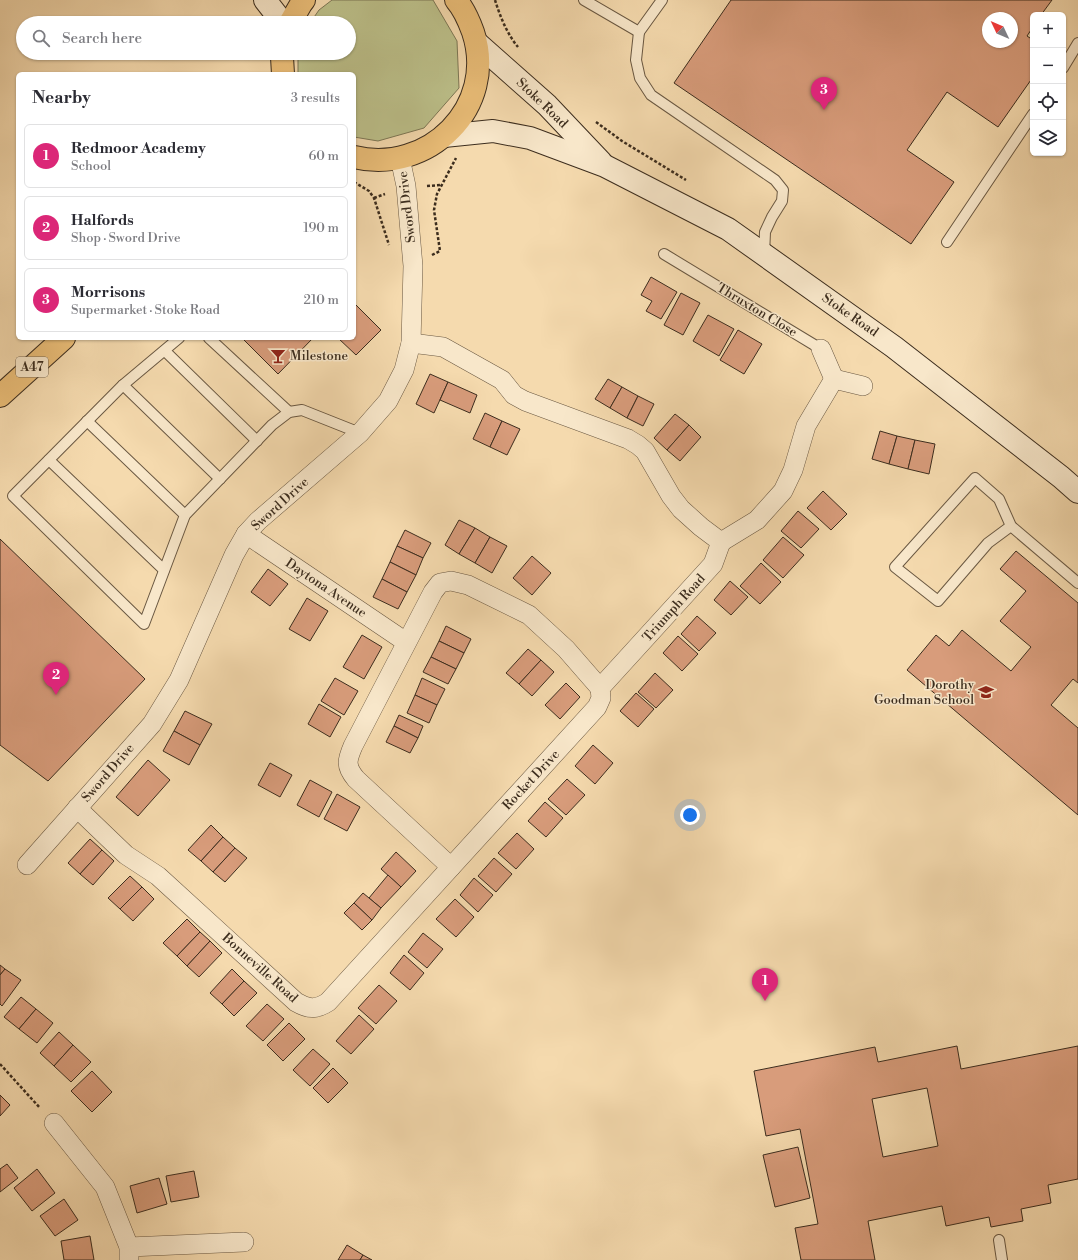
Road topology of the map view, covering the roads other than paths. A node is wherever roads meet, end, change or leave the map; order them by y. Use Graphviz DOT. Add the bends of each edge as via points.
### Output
graph roads {
  1 [pos="265,0"];
  2 [pos="304,0"];
  3 [pos="457,0"];
  4 [pos="584,0"];
  5 [pos="662,0"];
  6 [pos="278,16"];
  7 [pos="294,16"];
  8 [pos="639,32"];
  9 [pos="476,43"];
  10 [pos="1078,43"];
  11 [pos="282,60"];
  12 [pos="1066,63"];
  13 [pos="283,72"];
  14 [pos="1030,118"];
  15 [pos="444,136"];
  16 [pos="356,157"];
  17 [pos="400,158"];
  18 [pos="605,166"];
  19 [pos="947,242"];
  20 [pos="664,254"];
  21 [pos="764,255"];
  22 [pos="62,340"];
  23 [pos="177,340"];
  24 [pos="211,340"];
  25 [pos="411,342"];
  26 [pos="822,349"];
  27 [pos="165,351"];
  28 [pos="834,379"];
  29 [pos="123,385"];
  30 [pos="863,386"];
  31 [pos="0,396"];
  32 [pos="289,412"];
  33 [pos="87,421"];
  34 [pos="360,433"];
  35 [pos="257,441"];
  36 [pos="49,460"];
  37 [pos="220,479"];
  38 [pos="1078,492"];
  39 [pos="185,514"];
  40 [pos="1011,526"];
  41 [pos="246,534"];
  42 [pos="721,542"];
  43 [pos="164,570"];
  44 [pos="1078,582"];
  45 [pos="406,642"];
  46 [pos="600,688"];
  47 [pos="77,808"];
  48 [pos="27,865"];
  49 [pos="450,867"];
  50 [pos="54,1123"];
  51 [pos="999,1240"];
  52 [pos="244,1242"];
  53 [pos="129,1254"];
  54 [pos="1002,1260"];
  1 -- 6 [label="street"];
  2 -- 7 [label="main road"];
  3 -- 9 [label="main road" via="469,21"];
  4 -- 8 [label="lane"];
  5 -- 8 [label="lane"];
  8 -- 21 [label="lane" via="636,60 640,78 651,95 775,180 784,190 782,201 765,232"];
  9 -- 15 [label="main road" via="476,84 469,103 458,121"];
  9 -- 18 [label="street, Stoke Road" via="546,105"];
  10 -- 12 [label="lane"];
  11 -- 13 [label="main road"];
  14 -- 19 [label="lane"];
  15 -- 17 [label="main road" via="423,150"];
  15 -- 18 [label="street, Stoke Road" via="493,132 530,138"];
  16 -- 17 [label="main road" via="383,160"];
  17 -- 25 [label="street, Sword Drive" via="406,186 413,266"];
  18 -- 21 [label="street, Stoke Road" via="728,229"];
  20 -- 26 [label="lane, Thruxton Close"];
  21 -- 38 [label="street, Stoke Road" via="894,346"];
  22 -- 31 [label="main road, A47"];
  23 -- 27 [label="lane"];
  24 -- 32 [label="lane"];
  25 -- 34 [label="street, Sword Drive" via="404,370 388,400"];
  25 -- 42 [label="street" via="443,348 502,380 514,395 525,401 638,445 681,509"];
  26 -- 28 [label="street, Thruxton Close"];
  27 -- 29 [label="lane"];
  27 -- 35 [label="lane"];
  28 -- 30 [label="street"];
  28 -- 42 [label="street" via="806,426 793,470 783,491 757,520"];
  29 -- 33 [label="lane"];
  29 -- 37 [label="lane"];
  32 -- 34 [label="lane" via="302,410"];
  32 -- 35 [label="lane"];
  33 -- 36 [label="lane"];
  33 -- 39 [label="lane"];
  34 -- 41 [label="street, Sword Drive"];
  35 -- 37 [label="lane"];
  36 -- 43 [label="lane"];
  36 -- 43 [label="lane" via="13,496 144,624"];
  37 -- 39 [label="lane"];
  39 -- 43 [label="lane"];
  40 -- 40 [label="lane" via="988,543 938,601 895,567 976,478 999,499"];
  40 -- 44 [label="lane"];
  41 -- 45 [label="street, Daytona Avenue"];
  41 -- 47 [label="street, Sword Drive" via="234,555 179,680 167,700 152,724"];
  42 -- 46 [label="street, Triumph Road" via="713,564"];
  45 -- 46 [label="street" via="440,583 457,582 529,615 566,649"];
  45 -- 49 [label="street" via="353,746 348,765 351,773"];
  46 -- 49 [label="street, Rocket Drive" via="597,707"];
  47 -- 48 [label="street, Sword Drive"];
  47 -- 49 [label="street, Bonneville Road" via="126,855 158,876 296,1002 312,1009 328,1002"];
  50 -- 53 [label="street" via="105,1187"];
  51 -- 54 [label="lane"];
  52 -- 53 [label="street"];
}
